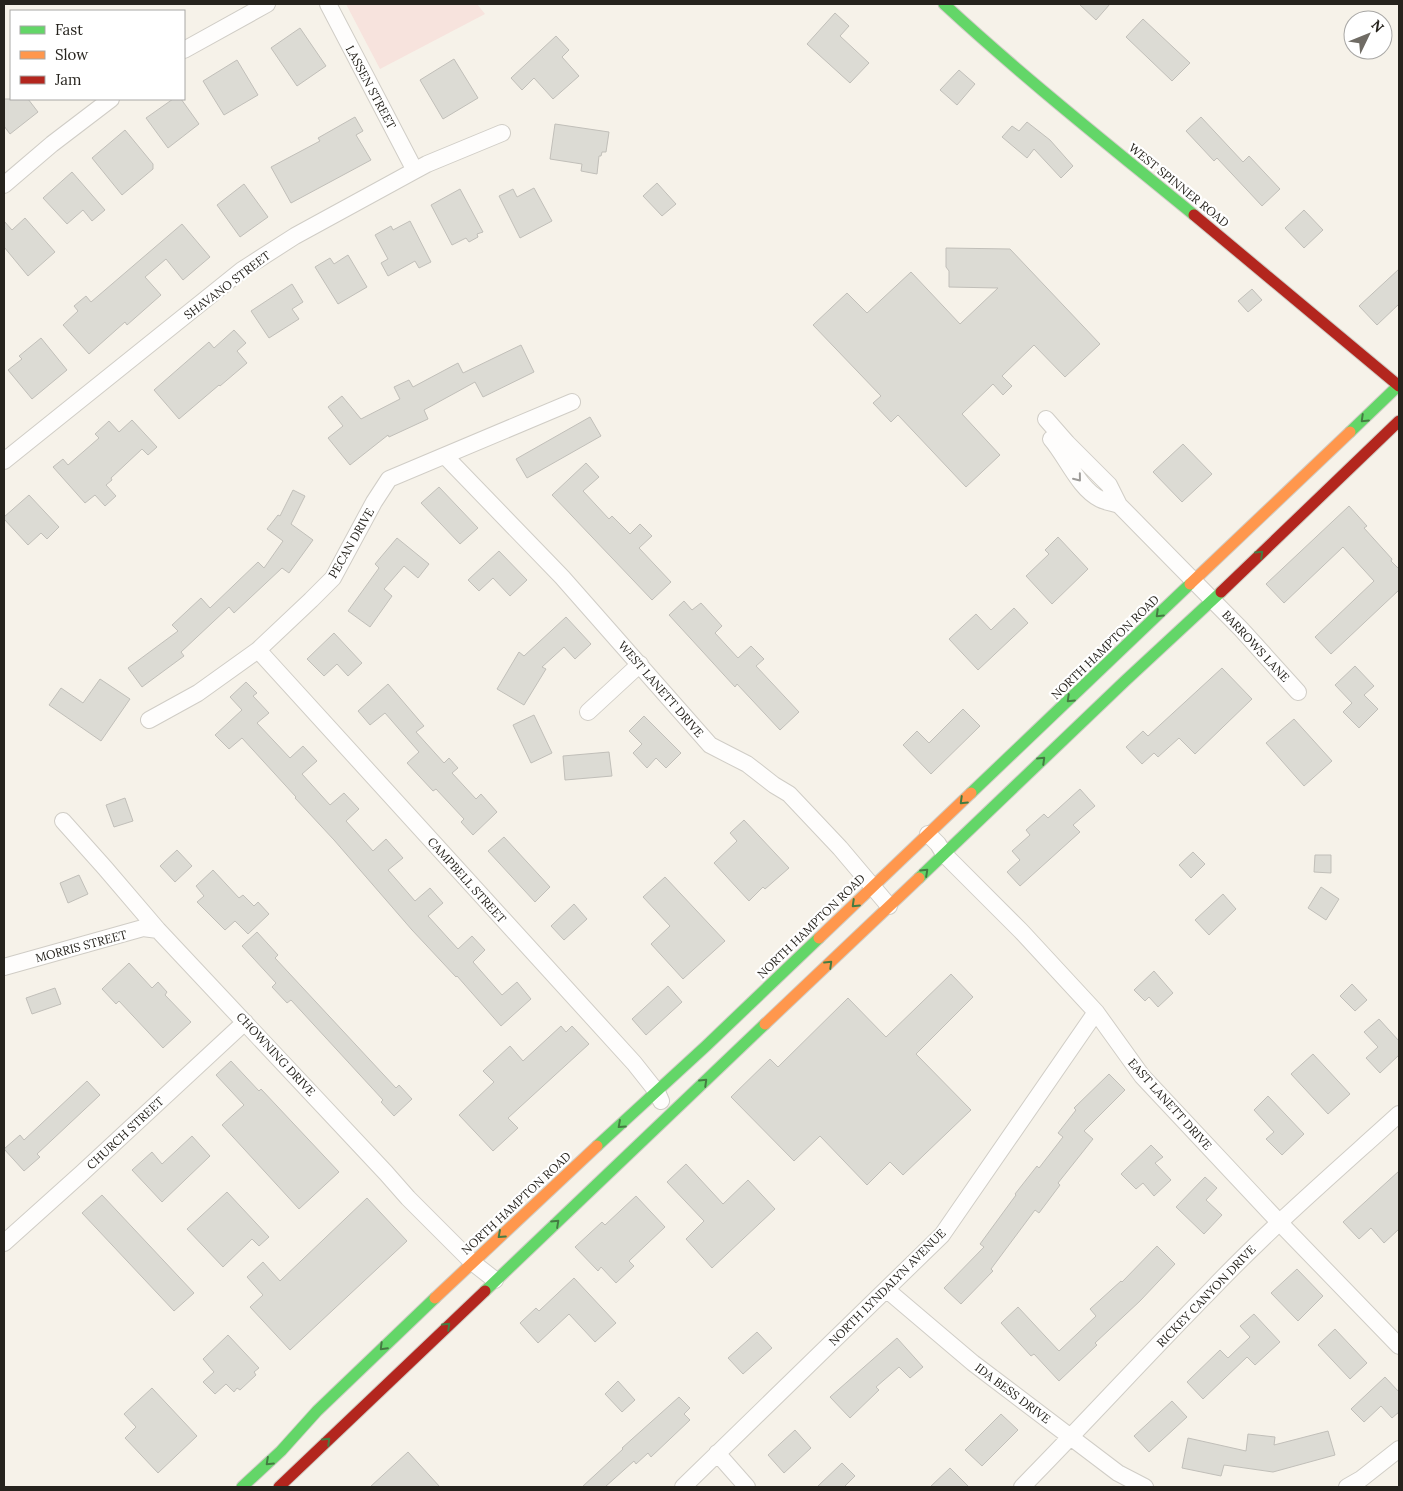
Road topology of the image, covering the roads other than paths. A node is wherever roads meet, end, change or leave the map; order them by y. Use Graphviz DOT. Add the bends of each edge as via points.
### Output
graph roads {
  1 [pos="267,4"];
  2 [pos="328,4"];
  3 [pos="944,4"];
  4 [pos="185,49"];
  5 [pos="110,100"];
  6 [pos="502,133"];
  7 [pos="414,171"];
  8 [pos="5,181"];
  9 [pos="1399,386"];
  10 [pos="572,402"];
  11 [pos="1399,421"];
  12 [pos="1043,422"];
  13 [pos="445,456"];
  14 [pos="4,461"];
  15 [pos="1236,559"];
  16 [pos="1194,580"];
  17 [pos="1213,600"];
  18 [pos="258,650"];
  19 [pos="640,664"];
  20 [pos="1298,692"];
  21 [pos="588,712"];
  22 [pos="149,720"];
  23 [pos="63,821"];
  24 [pos="928,834"];
  25 [pos="944,854"];
  26 [pos="873,886"];
  27 [pos="889,906"];
  28 [pos="158,930"];
  29 [pos="834,941"];
  30 [pos="4,967"];
  31 [pos="1096,1012"];
  32 [pos="245,1022"];
  33 [pos="729,1042"];
  34 [pos="657,1092"];
  35 [pos="1399,1114"];
  36 [pos="669,1116"];
  37 [pos="1279,1222"];
  38 [pos="4,1243"];
  39 [pos="472,1262"];
  40 [pos="495,1280"];
  41 [pos="887,1290"];
  42 [pos="1399,1346"];
  43 [pos="360,1390"];
  44 [pos="1071,1438"];
  45 [pos="1399,1449"];
  46 [pos="717,1453"];
  47 [pos="242,1487"];
  48 [pos="279,1487"];
  49 [pos="683,1487"];
  50 [pos="747,1487"];
  51 [pos="1022,1487"];
  52 [pos="1145,1487"];
  53 [pos="1347,1487"];
  1 -- 4 [label="street"];
  2 -- 7 [label="street, LASSEN STREET"];
  3 -- 9 [label="main road, WEST SPINNER ROAD" via="1090,130"];
  5 -- 8 [label="street"];
  6 -- 7 [label="street, SHAVANO STREET"];
  7 -- 14 [label="street, SHAVANO STREET" via="295,236 242,270"];
  9 -- 15 [label="main road, NORTH HAMPTON ROAD, one-way"];
  10 -- 13 [label="street, PECAN DRIVE"];
  15 -- 11 [label="main road, NORTH HAMPTON ROAD, one-way"];
  12 -- 16 [label="street, BARROWS LANE" via="1075,474 1092,494 1118,506"];
  13 -- 18 [label="street, PECAN DRIVE" via="389,479 333,578"];
  13 -- 19 [label="street, WEST LANETT DRIVE" via="562,577"];
  15 -- 16 [label="main road, NORTH HAMPTON ROAD"];
  15 -- 17 [label="main road, NORTH HAMPTON ROAD"];
  16 -- 17 [label="street, BARROWS LANE"];
  16 -- 24 [label="main road, NORTH HAMPTON ROAD, one-way"];
  17 -- 20 [label="street, BARROWS LANE"];
  25 -- 17 [label="main road, NORTH HAMPTON ROAD, one-way"];
  18 -- 22 [label="street, PECAN DRIVE" via="198,693"];
  18 -- 34 [label="street, CAMPBELL STREET"];
  19 -- 21 [label="street"];
  19 -- 26 [label="street, WEST LANETT DRIVE" via="710,746 747,764 789,794"];
  23 -- 28 [label="street, CHOWNING DRIVE"];
  24 -- 25 [label="street, EAST LANETT DRIVE"];
  24 -- 26 [label="main road, NORTH HAMPTON ROAD"];
  27 -- 25 [label="main road, NORTH HAMPTON ROAD, one-way"];
  25 -- 31 [label="street, EAST LANETT DRIVE"];
  26 -- 27 [label="street, WEST LANETT DRIVE"];
  26 -- 29 [label="main road, NORTH HAMPTON ROAD, one-way"];
  27 -- 29 [label="main road, NORTH HAMPTON ROAD"];
  28 -- 30 [label="street, MORRIS STREET" via="143,928"];
  28 -- 32 [label="street, CHOWNING DRIVE"];
  29 -- 33 [label="main road, NORTH HAMPTON ROAD"];
  33 -- 29 [label="main road, NORTH HAMPTON ROAD, one-way"];
  31 -- 37 [label="street, EAST LANETT DRIVE" via="1142,1076"];
  31 -- 41 [label="street, NORTH LYNDALYN AVENUE" via="942,1235"];
  32 -- 38 [label="street, CHURCH STREET"];
  32 -- 39 [label="street, CHOWNING DRIVE" via="408,1198"];
  33 -- 34 [label="main road, NORTH HAMPTON ROAD"];
  36 -- 33 [label="main road, NORTH HAMPTON ROAD, one-way"];
  34 -- 36 [label="street, CAMPBELL STREET"];
  34 -- 39 [label="main road, NORTH HAMPTON ROAD, one-way"];
  35 -- 37 [label="street, RICKEY CANYON DRIVE"];
  40 -- 36 [label="main road, NORTH HAMPTON ROAD, one-way"];
  37 -- 42 [label="street, EAST LANETT DRIVE"];
  37 -- 44 [label="street, RICKEY CANYON DRIVE" via="1211,1289"];
  39 -- 40 [label="street, CHOWNING DRIVE"];
  39 -- 43 [label="main road, NORTH HAMPTON ROAD, one-way" via="393,1337"];
  43 -- 40 [label="main road, NORTH HAMPTON ROAD, one-way"];
  41 -- 44 [label="street, IDA BESS DRIVE" via="973,1363"];
  41 -- 46 [label="street, NORTH LYNDALYN AVENUE"];
  43 -- 47 [label="main road, NORTH HAMPTON ROAD, one-way" via="318,1411"];
  48 -- 43 [label="main road, NORTH HAMPTON ROAD, one-way"];
  44 -- 51 [label="street, RICKEY CANYON DRIVE"];
  44 -- 52 [label="street, IDA BESS DRIVE" via="1118,1473"];
  45 -- 53 [label="street"];
  46 -- 49 [label="street, NORTH LYNDALYN AVENUE"];
  46 -- 50 [label="street"];
}
